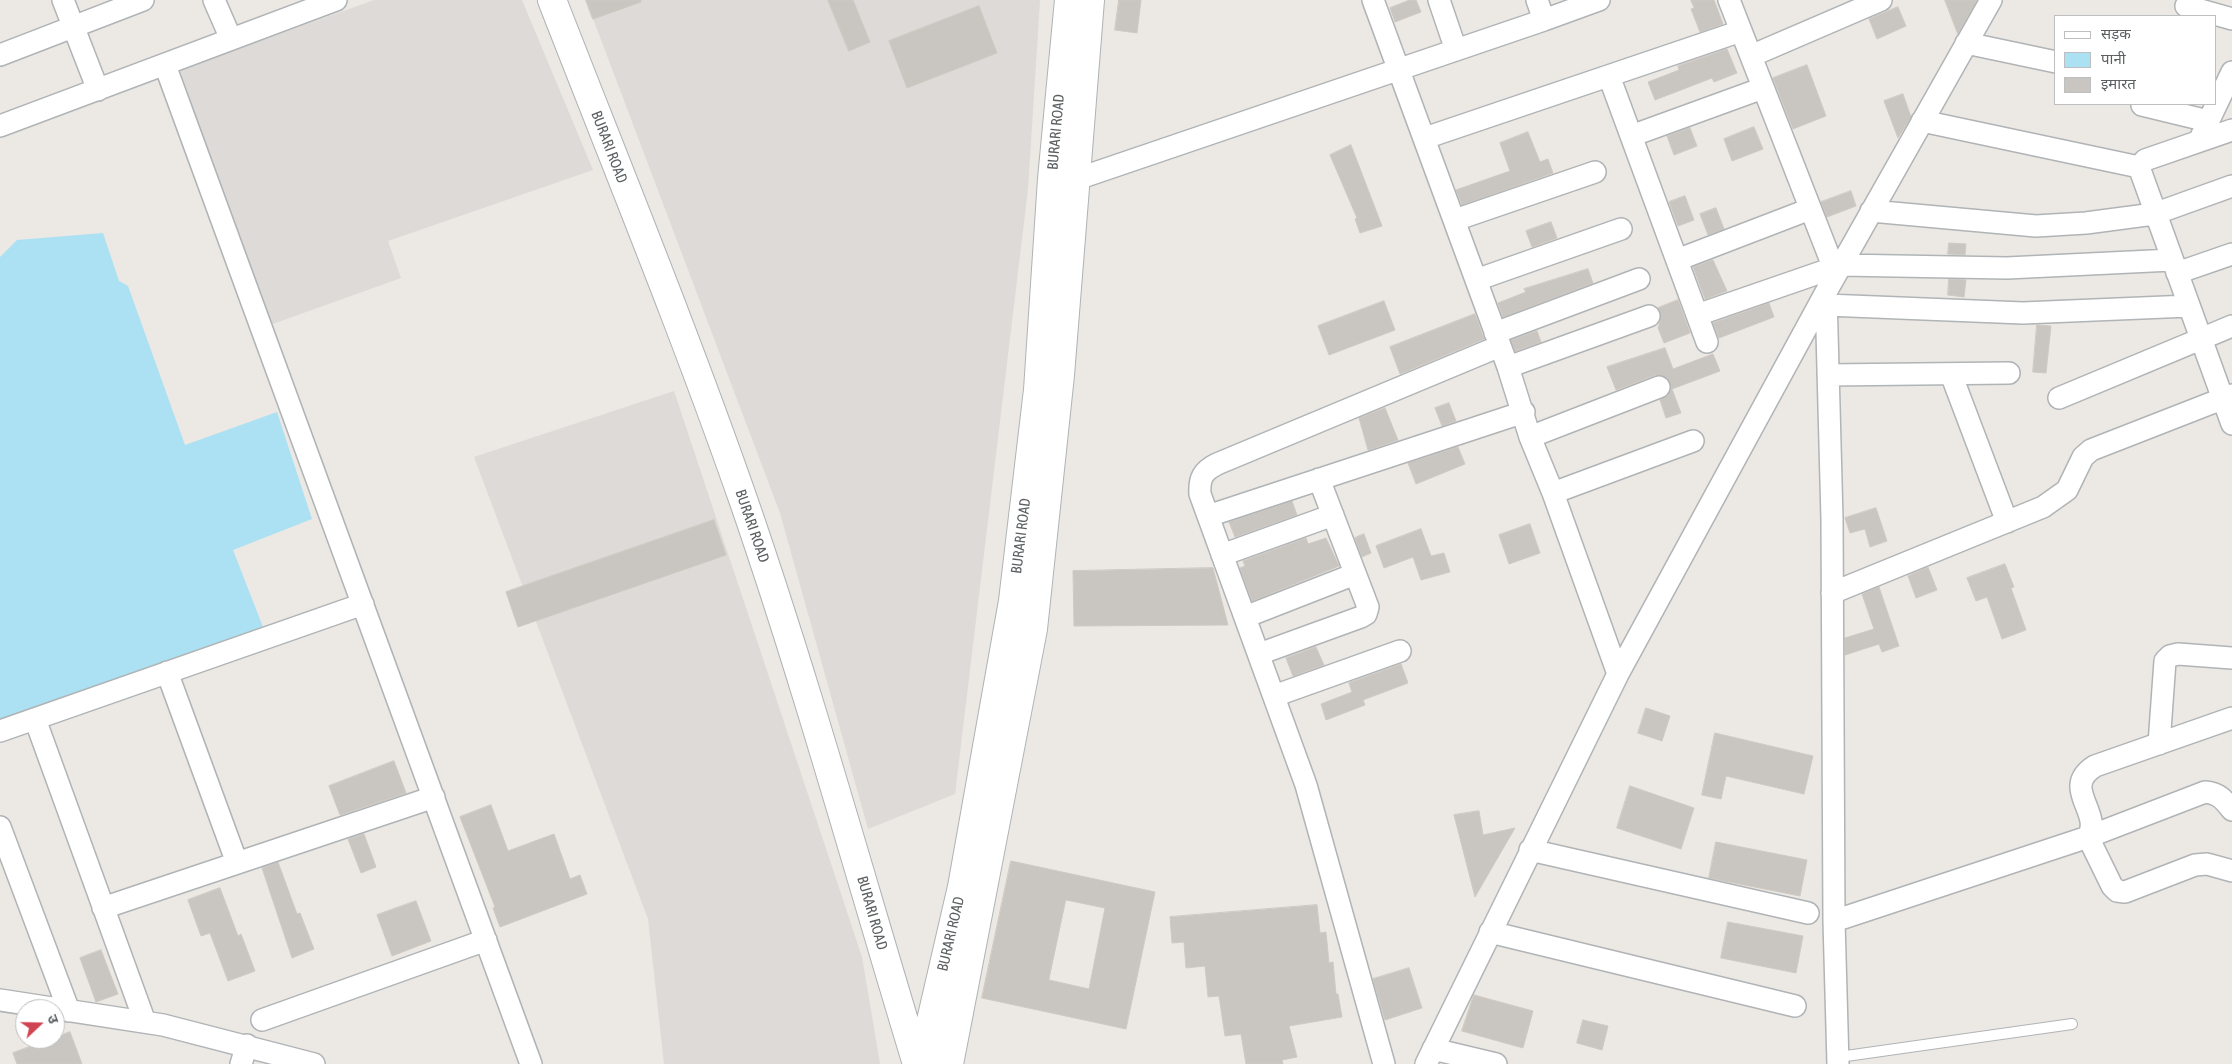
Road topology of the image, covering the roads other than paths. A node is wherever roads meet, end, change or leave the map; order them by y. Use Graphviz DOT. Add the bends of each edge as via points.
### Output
graph roads {
  1 [pos="63,0"];
  2 [pos="143,0"];
  3 [pos="214,0"];
  4 [pos="336,0"];
  5 [pos="552,0"];
  6 [pos="1069,0"];
  7 [pos="1090,0"];
  8 [pos="1373,0"];
  9 [pos="1439,0"];
  10 [pos="1599,0"];
  11 [pos="1729,0"];
  12 [pos="1881,0"];
  13 [pos="1988,2"];
  14 [pos="2186,6"];
  15 [pos="1541,10"];
  16 [pos="2232,19"];
  17 [pos="73,27"];
  18 [pos="1741,32"];
  19 [pos="231,39"];
  20 [pos="1966,43"];
  21 [pos="1456,50"];
  22 [pos="0,55"];
  23 [pos="1751,56"];
  24 [pos="2054,62"];
  25 [pos="165,65"];
  26 [pos="1400,69"];
  27 [pos="1609,76"];
  28 [pos="2227,76"];
  29 [pos="1763,88"];
  30 [pos="98,90"];
  31 [pos="2217,100"];
  32 [pos="2142,105"];
  33 [pos="2215,105"];
  34 [pos="1922,121"];
  35 [pos="2208,121"];
  36 [pos="0,126"];
  37 [pos="2232,130"];
  38 [pos="1631,136"];
  39 [pos="1425,138"];
  40 [pos="2199,141"];
  41 [pos="2139,167"];
  42 [pos="1595,172"];
  43 [pos="1064,179"];
  44 [pos="2232,186"];
  45 [pos="1810,209"];
  46 [pos="1871,211"];
  47 [pos="2154,214"];
  48 [pos="1454,220"];
  49 [pos="1621,229"];
  50 [pos="2232,254"];
  51 [pos="1676,260"];
  52 [pos="2174,266"];
  53 [pos="1638,278"];
  54 [pos="1476,280"];
  55 [pos="1832,281"];
  56 [pos="2189,306"];
  57 [pos="1697,315"];
  58 [pos="1649,316"];
  59 [pos="2232,326"];
  60 [pos="2201,338"];
  61 [pos="1497,339"];
  62 [pos="1707,342"];
  63 [pos="1508,367"];
  64 [pos="2009,373"];
  65 [pos="1951,374"];
  66 [pos="1828,375"];
  67 [pos="1659,387"];
  68 [pos="2227,397"];
  69 [pos="2059,398"];
  70 [pos="1524,412"];
  71 [pos="2232,424"];
  72 [pos="1530,437"];
  73 [pos="1693,441"];
  74 [pos="1319,480"];
  75 [pos="1553,493"];
  76 [pos="1333,515"];
  77 [pos="1208,516"];
  78 [pos="2007,522"];
  79 [pos="1222,555"];
  80 [pos="1355,574"];
  81 [pos="1832,593"];
  82 [pos="364,604"];
  83 [pos="1245,617"];
  84 [pos="1400,651"];
  85 [pos="1259,654"];
  86 [pos="2232,658"];
  87 [pos="167,672"];
  88 [pos="1618,674"];
  89 [pos="1274,696"];
  90 [pos="2232,718"];
  91 [pos="35,719"];
  92 [pos="0,731"];
  93 [pos="2159,744"];
  94 [pos="434,797"];
  95 [pos="2232,810"];
  96 [pos="0,827"];
  97 [pos="2088,837"];
  98 [pos="1530,850"];
  99 [pos="237,863"];
  100 [pos="2232,871"];
  101 [pos="103,908"];
  102 [pos="1808,913"];
  103 [pos="1834,921"];
  104 [pos="1490,932"];
  105 [pos="486,940"];
  106 [pos="0,1000"];
  107 [pos="1795,1006"];
  108 [pos="69,1010"];
  109 [pos="262,1020"];
  110 [pos="145,1022"];
  111 [pos="2072,1024"];
  112 [pos="244,1055"];
  113 [pos="1429,1056"];
  114 [pos="1838,1061"];
  115 [pos="314,1064"];
  116 [pos="531,1064"];
  117 [pos="917,1064"];
  118 [pos="921,1064"];
  119 [pos="949,1064"];
  120 [pos="1384,1064"];
  121 [pos="1496,1064"];
  1 -- 17 [label="street"];
  2 -- 17 [label="street"];
  3 -- 19 [label="street"];
  4 -- 19 [label="street"];
  5 -- 117 [label="main road, BURARI ROAD" via="743,500 790,638"];
  6 -- 43 [label="main road, BURARI ROAD"];
  7 -- 43 [label="main road, BURARI ROAD"];
  8 -- 26 [label="street"];
  9 -- 21 [label="street"];
  10 -- 15 [label="street"];
  11 -- 18 [label="street"];
  12 -- 23 [label="street"];
  13 -- 20 [label="street"];
  14 -- 16 [label="street"];
  15 -- 21 [label="street"];
  17 -- 22 [label="street"];
  17 -- 30 [label="street"];
  18 -- 23 [label="street"];
  18 -- 27 [label="street"];
  19 -- 25 [label="street"];
  20 -- 24 [label="street"];
  20 -- 34 [label="street"];
  21 -- 26 [label="street"];
  23 -- 29 [label="street"];
  25 -- 30 [label="street"];
  25 -- 82 [label="street"];
  26 -- 39 [label="street"];
  26 -- 43 [label="street"];
  27 -- 38 [label="street"];
  27 -- 39 [label="street"];
  28 -- 31 [label="street"];
  29 -- 38 [label="street"];
  29 -- 45 [label="street"];
  30 -- 36 [label="street"];
  32 -- 35 [label="street"];
  33 -- 35 [label="street"];
  34 -- 41 [label="street"];
  34 -- 46 [label="street"];
  35 -- 40 [label="street"];
  37 -- 40 [label="street"];
  38 -- 51 [label="street"];
  39 -- 48 [label="street"];
  40 -- 41 [label="street" via="2145,160"];
  41 -- 47 [label="street"];
  42 -- 48 [label="street"];
  43 -- 118 [label="main road, BURARI ROAD" via="1013,601 962,887"];
  43 -- 119 [label="main road, BURARI ROAD" via="1060,376 1033,630"];
  44 -- 47 [label="street"];
  45 -- 51 [label="street"];
  45 -- 55 [label="street"];
  46 -- 47 [label="street" via="2036,226"];
  46 -- 55 [label="street"];
  47 -- 52 [label="street"];
  48 -- 54 [label="street"];
  49 -- 54 [label="street"];
  50 -- 52 [label="street"];
  51 -- 57 [label="street"];
  52 -- 55 [label="street" via="2007,268"];
  52 -- 56 [label="street"];
  53 -- 61 [label="street"];
  54 -- 61 [label="street"];
  55 -- 56 [label="street" via="2023,313"];
  55 -- 57 [label="street"];
  55 -- 66 [label="street"];
  55 -- 88 [label="street"];
  56 -- 60 [label="street"];
  57 -- 62 [label="street"];
  58 -- 63 [label="street"];
  59 -- 60 [label="street"];
  60 -- 68 [label="street"];
  60 -- 69 [label="street"];
  61 -- 63 [label="street"];
  61 -- 77 [label="street" via="1207,470 1199,484"];
  63 -- 70 [label="street"];
  64 -- 65 [label="street"];
  65 -- 66 [label="street"];
  65 -- 78 [label="street"];
  66 -- 81 [label="street"];
  67 -- 72 [label="street"];
  68 -- 71 [label="street"];
  68 -- 78 [label="street" via="2091,450 2083,457 2067,490 2058,498"];
  70 -- 72 [label="street"];
  70 -- 74 [label="street"];
  72 -- 75 [label="street"];
  73 -- 75 [label="street"];
  74 -- 76 [label="street"];
  74 -- 77 [label="street"];
  75 -- 88 [label="street"];
  76 -- 79 [label="street"];
  76 -- 80 [label="street"];
  77 -- 79 [label="street"];
  78 -- 81 [label="street"];
  79 -- 83 [label="street"];
  80 -- 83 [label="street"];
  80 -- 85 [label="street" via="1368,607 1362,618"];
  81 -- 103 [label="street"];
  82 -- 87 [label="street"];
  82 -- 94 [label="street"];
  83 -- 85 [label="street"];
  84 -- 89 [label="street"];
  85 -- 89 [label="street"];
  86 -- 93 [label="street" via="2178,654 2165,661"];
  87 -- 91 [label="street"];
  87 -- 99 [label="street"];
  88 -- 98 [label="street"];
  89 -- 120 [label="street" via="1306,785"];
  90 -- 93 [label="street"];
  91 -- 92 [label="street"];
  91 -- 101 [label="street"];
  93 -- 97 [label="street" via="2087,771 2080,790 2091,821 2092,830"];
  94 -- 99 [label="street"];
  94 -- 105 [label="street"];
  95 -- 97 [label="street" via="2222,797 2205,792"];
  96 -- 108 [label="street"];
  97 -- 100 [label="street" via="2117,892 2125,892 2195,865 2207,864"];
  97 -- 103 [label="street"];
  98 -- 102 [label="street"];
  98 -- 104 [label="street"];
  99 -- 101 [label="street"];
  101 -- 110 [label="street"];
  103 -- 114 [label="street"];
  104 -- 107 [label="street"];
  104 -- 113 [label="street"];
  105 -- 109 [label="street"];
  105 -- 116 [label="street"];
  106 -- 108 [label="street"];
  108 -- 110 [label="street"];
  110 -- 112 [label="street"];
  111 -- 114 [label="lane"];
  112 -- 115 [label="street"];
  113 -- 121 [label="street"];
}
